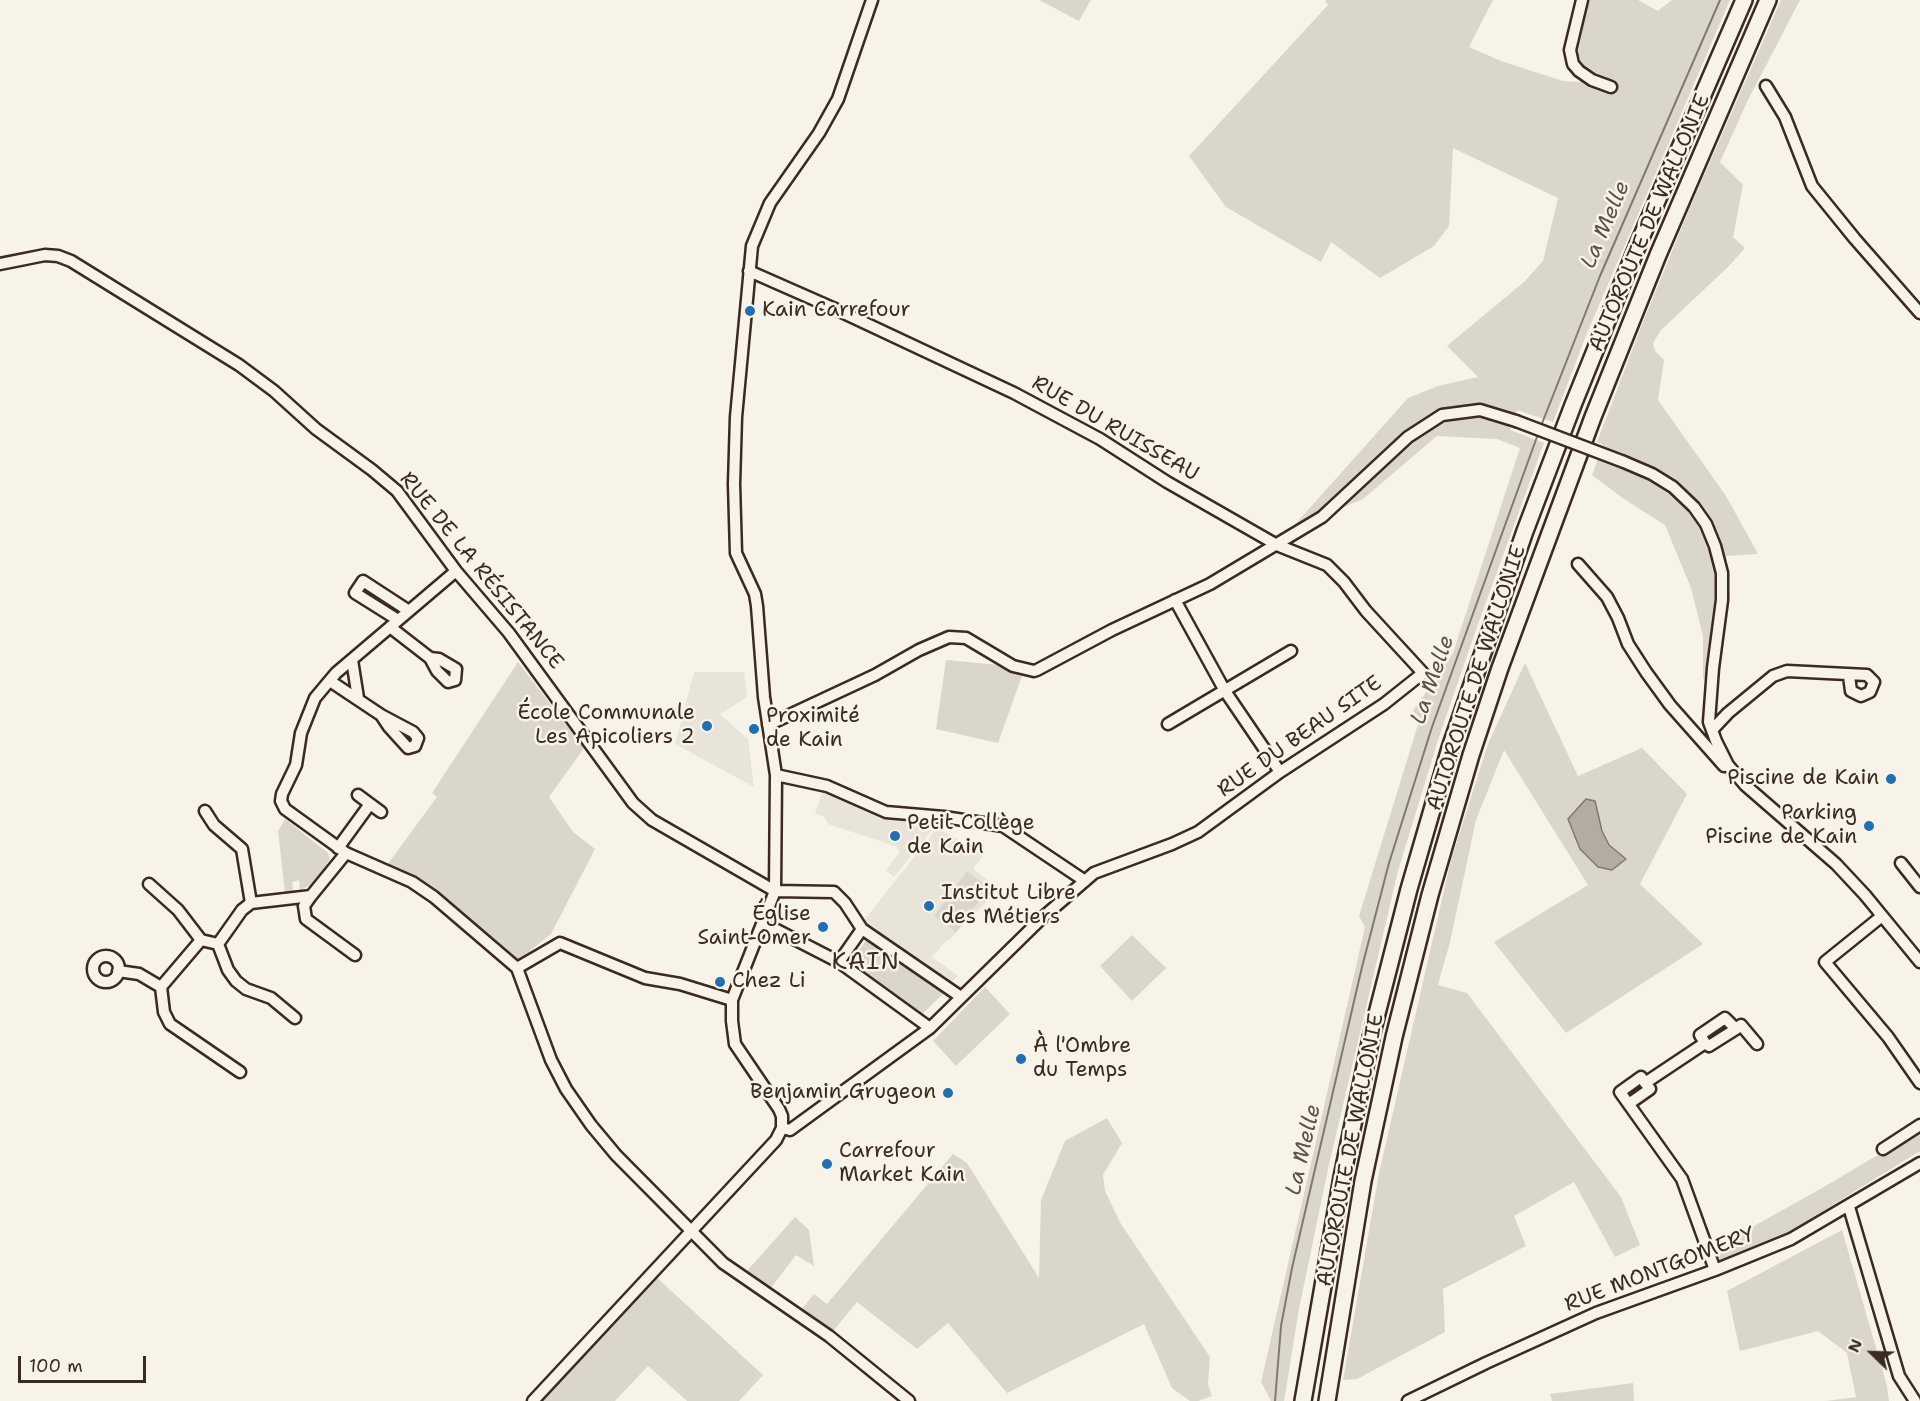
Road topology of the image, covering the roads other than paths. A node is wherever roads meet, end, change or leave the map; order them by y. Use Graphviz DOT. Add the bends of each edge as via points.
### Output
graph roads {
  1 [pos="872,0"];
  2 [pos="1582,0"];
  3 [pos="1744,0"];
  4 [pos="1768,0"];
  5 [pos="1766,86"];
  6 [pos="1611,87"];
  7 [pos="0,264"];
  8 [pos="749,271"];
  9 [pos="1920,313"];
  10 [pos="1277,545"];
  11 [pos="1578,564"];
  12 [pos="456,571"];
  13 [pos="1174,600"];
  14 [pos="409,611"];
  15 [pos="394,624"];
  16 [pos="1291,651"];
  17 [pos="430,658"];
  18 [pos="352,660"];
  19 [pos="1423,673"];
  20 [pos="1849,676"];
  21 [pos="330,681"];
  22 [pos="1225,691"];
  23 [pos="358,698"];
  24 [pos="381,714"];
  25 [pos="768,724"];
  26 [pos="1168,724"];
  27 [pos="1710,726"];
  28 [pos="1692,730"];
  29 [pos="1280,772"];
  30 [pos="1734,772"];
  31 [pos="776,775"];
  32 [pos="358,795"];
  33 [pos="370,804"];
  34 [pos="205,811"];
  35 [pos="381,812"];
  36 [pos="342,851"];
  37 [pos="1901,863"];
  38 [pos="1085,881"];
  39 [pos="149,884"];
  40 [pos="1920,887"];
  41 [pos="775,891"];
  42 [pos="311,896"];
  43 [pos="251,903"];
  44 [pos="1881,916"];
  45 [pos="763,923"];
  46 [pos="860,927"];
  47 [pos="201,940"];
  48 [pos="218,944"];
  49 [pos="355,955"];
  50 [pos="839,962"];
  51 [pos="1920,962"];
  52 [pos="517,968"];
  53 [pos="118,971"];
  54 [pos="161,987"];
  55 [pos="962,997"];
  56 [pos="732,1000"];
  57 [pos="295,1018"];
  58 [pos="930,1028"];
  59 [pos="1757,1044"];
  60 [pos="240,1072"];
  61 [pos="1920,1083"];
  62 [pos="1920,1125"];
  63 [pos="782,1128"];
  64 [pos="1883,1149"];
  65 [pos="1920,1163"];
  66 [pos="1849,1207"];
  67 [pos="691,1229"];
  68 [pos="1715,1270"];
  69 [pos="533,1401"];
  70 [pos="909,1401"];
  71 [pos="1303,1401"];
  72 [pos="1327,1401"];
  73 [pos="1408,1401"];
  74 [pos="1915,1401"];
  1 -- 8 [label="street" via="838,99 770,203 758,231"];
  2 -- 6 [label="street" via="1570,51 1573,64 1592,80"];
  3 -- 71 [label="highway, AUTOROUTE DE WALLONIE" via="1573,405 1450,748 1372,1033 1341,1177"];
  4 -- 72 [label="highway, AUTOROUTE DE WALLONIE" via="1593,417 1472,755 1430,895 1394,1037 1363,1181"];
  5 -- 9 [label="street" via="1785,117 1812,186"];
  7 -- 12 [label="street, RUE DE LA RÉSISTANCE" via="45,255 72,261 239,365 397,491"];
  8 -- 10 [label="street, RUE DU RUISSEAU" via="1014,393 1100,439"];
  8 -- 25 [label="street" via="736,417 736,554 757,606"];
  10 -- 13 [label="street"];
  10 -- 19 [label="street, RUE DU RUISSEAU" via="1327,565"];
  10 -- 27 [label="street, bridge" via="1322,517 1408,436 1442,415 1480,410 1652,474 1694,507 1706,524 1722,573"];
  11 -- 28 [label="street" via="1607,597 1628,644"];
  12 -- 14 [label="street"];
  12 -- 41 [label="street, RUE DE LA RÉSISTANCE" via="509,633 633,803 652,820"];
  13 -- 22 [label="street"];
  13 -- 25 [label="street" via="1034,671 1013,666 966,638 949,638"];
  14 -- 15 [label="street"];
  14 -- 15 [label="street" via="363,581 355,593"];
  15 -- 17 [label="street"];
  15 -- 18 [label="street"];
  16 -- 22 [label="street"];
  18 -- 21 [label="street"];
  18 -- 23 [label="street"];
  19 -- 29 [label="street, RUE DU BEAU SITE" via="1384,704"];
  20 -- 27 [label="street" via="1787,671 1773,676"];
  21 -- 23 [label="street"];
  21 -- 36 [label="street" via="315,698 281,801 285,809"];
  22 -- 26 [label="street"];
  22 -- 29 [label="street"];
  23 -- 24 [label="street"];
  25 -- 31 [label="street"];
  27 -- 28 [label="street"];
  27 -- 30 [label="street"];
  28 -- 30 [label="street"];
  29 -- 38 [label="street, RUE DU BEAU SITE" via="1198,832 1110,866"];
  30 -- 44 [label="street" via="1836,864"];
  31 -- 38 [label="street" via="827,786 886,812 1003,826"];
  31 -- 41 [label="street"];
  32 -- 33 [label="street"];
  33 -- 35 [label="street"];
  33 -- 36 [label="street"];
  34 -- 43 [label="street" via="214,825 242,849"];
  36 -- 42 [label="street"];
  36 -- 52 [label="street" via="412,882"];
  37 -- 40 [label="street"];
  38 -- 55 [label="street, RUE DU BEAU SITE"];
  39 -- 47 [label="street"];
  41 -- 45 [label="street"];
  41 -- 46 [label="street" via="834,892"];
  42 -- 43 [label="street"];
  42 -- 49 [label="street" via="304,906 306,919"];
  43 -- 48 [label="street"];
  44 -- 51 [label="street"];
  44 -- 61 [label="street" via="1825,962 1888,1037"];
  45 -- 50 [label="street"];
  45 -- 56 [label="street"];
  46 -- 50 [label="street"];
  46 -- 55 [label="street"];
  47 -- 48 [label="street"];
  47 -- 54 [label="street"];
  48 -- 57 [label="street" via="236,981 271,998"];
  50 -- 58 [label="street"];
  52 -- 56 [label="street" via="560,943 645,978"];
  52 -- 67 [label="street" via="551,1060 566,1089 616,1155"];
  53 -- 54 [label="street" via="139,974"];
  54 -- 60 [label="street" via="164,1012 171,1024"];
  55 -- 58 [label="street, RUE DU BEAU SITE"];
  56 -- 63 [label="street" via="735,1044 779,1109"];
  58 -- 63 [label="street, RUE DU BEAU SITE" via="790,1130"];
  59 -- 68 [label="street" via="1742,1025 1736,1029 1725,1018 1700,1035 1705,1043 1645,1083 1641,1077 1620,1092 1682,1179"];
  62 -- 64 [label="street"];
  63 -- 67 [label="street" via="776,1140"];
  65 -- 66 [label="street, RUE MONTGOMERY"];
  66 -- 68 [label="street, RUE MONTGOMERY" via="1791,1239"];
  66 -- 74 [label="street" via="1899,1377"];
  67 -- 69 [label="street"];
  67 -- 70 [label="street" via="723,1263 829,1336"];
  68 -- 73 [label="street, RUE MONTGOMERY" via="1591,1316"];
}
